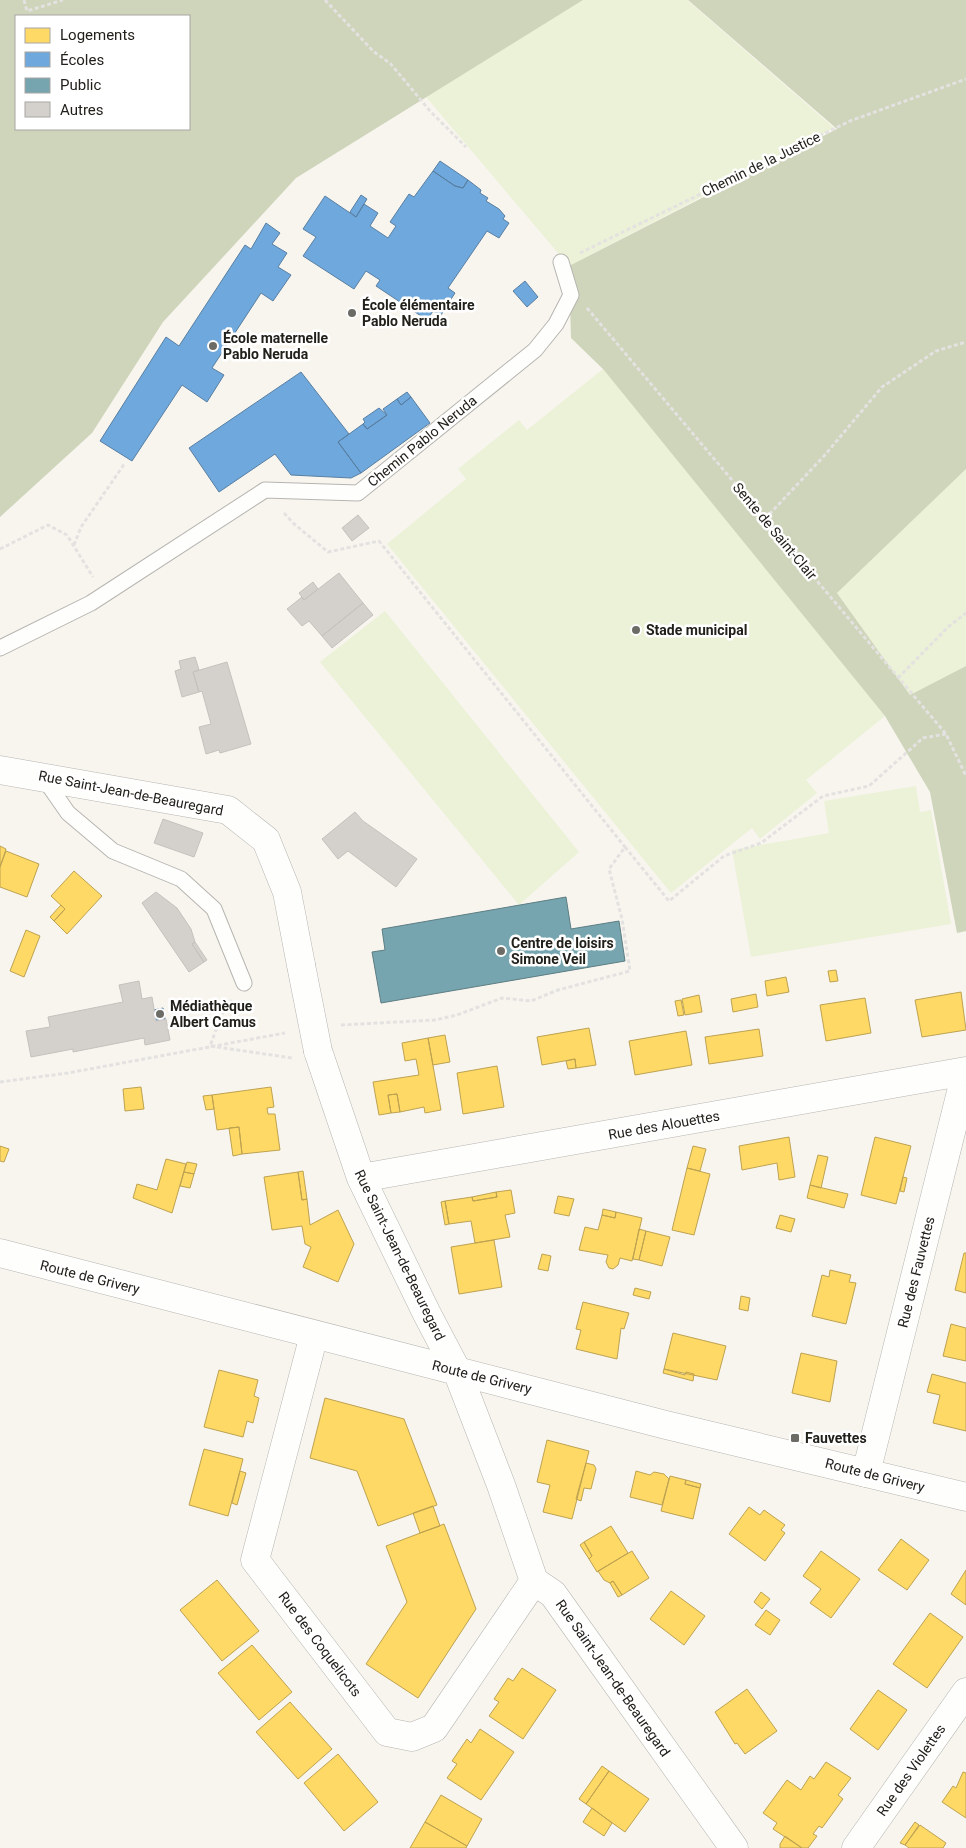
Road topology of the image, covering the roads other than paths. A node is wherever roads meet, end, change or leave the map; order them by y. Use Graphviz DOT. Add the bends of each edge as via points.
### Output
graph roads {
  1 [pos="561,262"];
  2 [pos="0,648"];
  3 [pos="0,770"];
  4 [pos="42,776"];
  5 [pos="244,983"];
  6 [pos="966,1072"];
  7 [pos="362,1178"];
  8 [pos="0,1253"];
  9 [pos="314,1335"];
  10 [pos="457,1371"];
  11 [pos="866,1473"];
  12 [pos="966,1497"];
  13 [pos="534,1580"];
  14 [pos="966,1692"];
  15 [pos="734,1848"];
  16 [pos="856,1848"];
  1 -- 2 [label="lane, Chemin Pablo Neruda" via="571,295 556,324 535,350 358,493 265,490 91,603"];
  3 -- 4 [label="street, Rue Saint-Jean-de-Beauregard"];
  4 -- 5 [label="lane" via="68,813 113,851 181,879 214,909"];
  4 -- 7 [label="street, Rue Saint-Jean-de-Beauregard, bridge" via="228,810 266,840 288,892 319,1054"];
  6 -- 7 [label="street, Rue des Alouettes"];
  6 -- 11 [label="street, Rue des Fauvettes"];
  7 -- 10 [label="street, Rue Saint-Jean-de-Beauregard"];
  8 -- 9 [label="street, Route de Grivery"];
  9 -- 10 [label="street, Route de Grivery"];
  9 -- 13 [label="street, Rue des Coquelicots" via="255,1560 387,1732 412,1738 434,1728"];
  10 -- 11 [label="street, Route de Grivery"];
  10 -- 13 [label="street, Rue Saint-Jean-de-Beauregard"];
  11 -- 12 [label="street, Route de Grivery"];
  13 -- 15 [label="street, Rue Saint-Jean-de-Beauregard" via="553,1594"];
  14 -- 16 [label="street, Rue des Violettes"];
}
